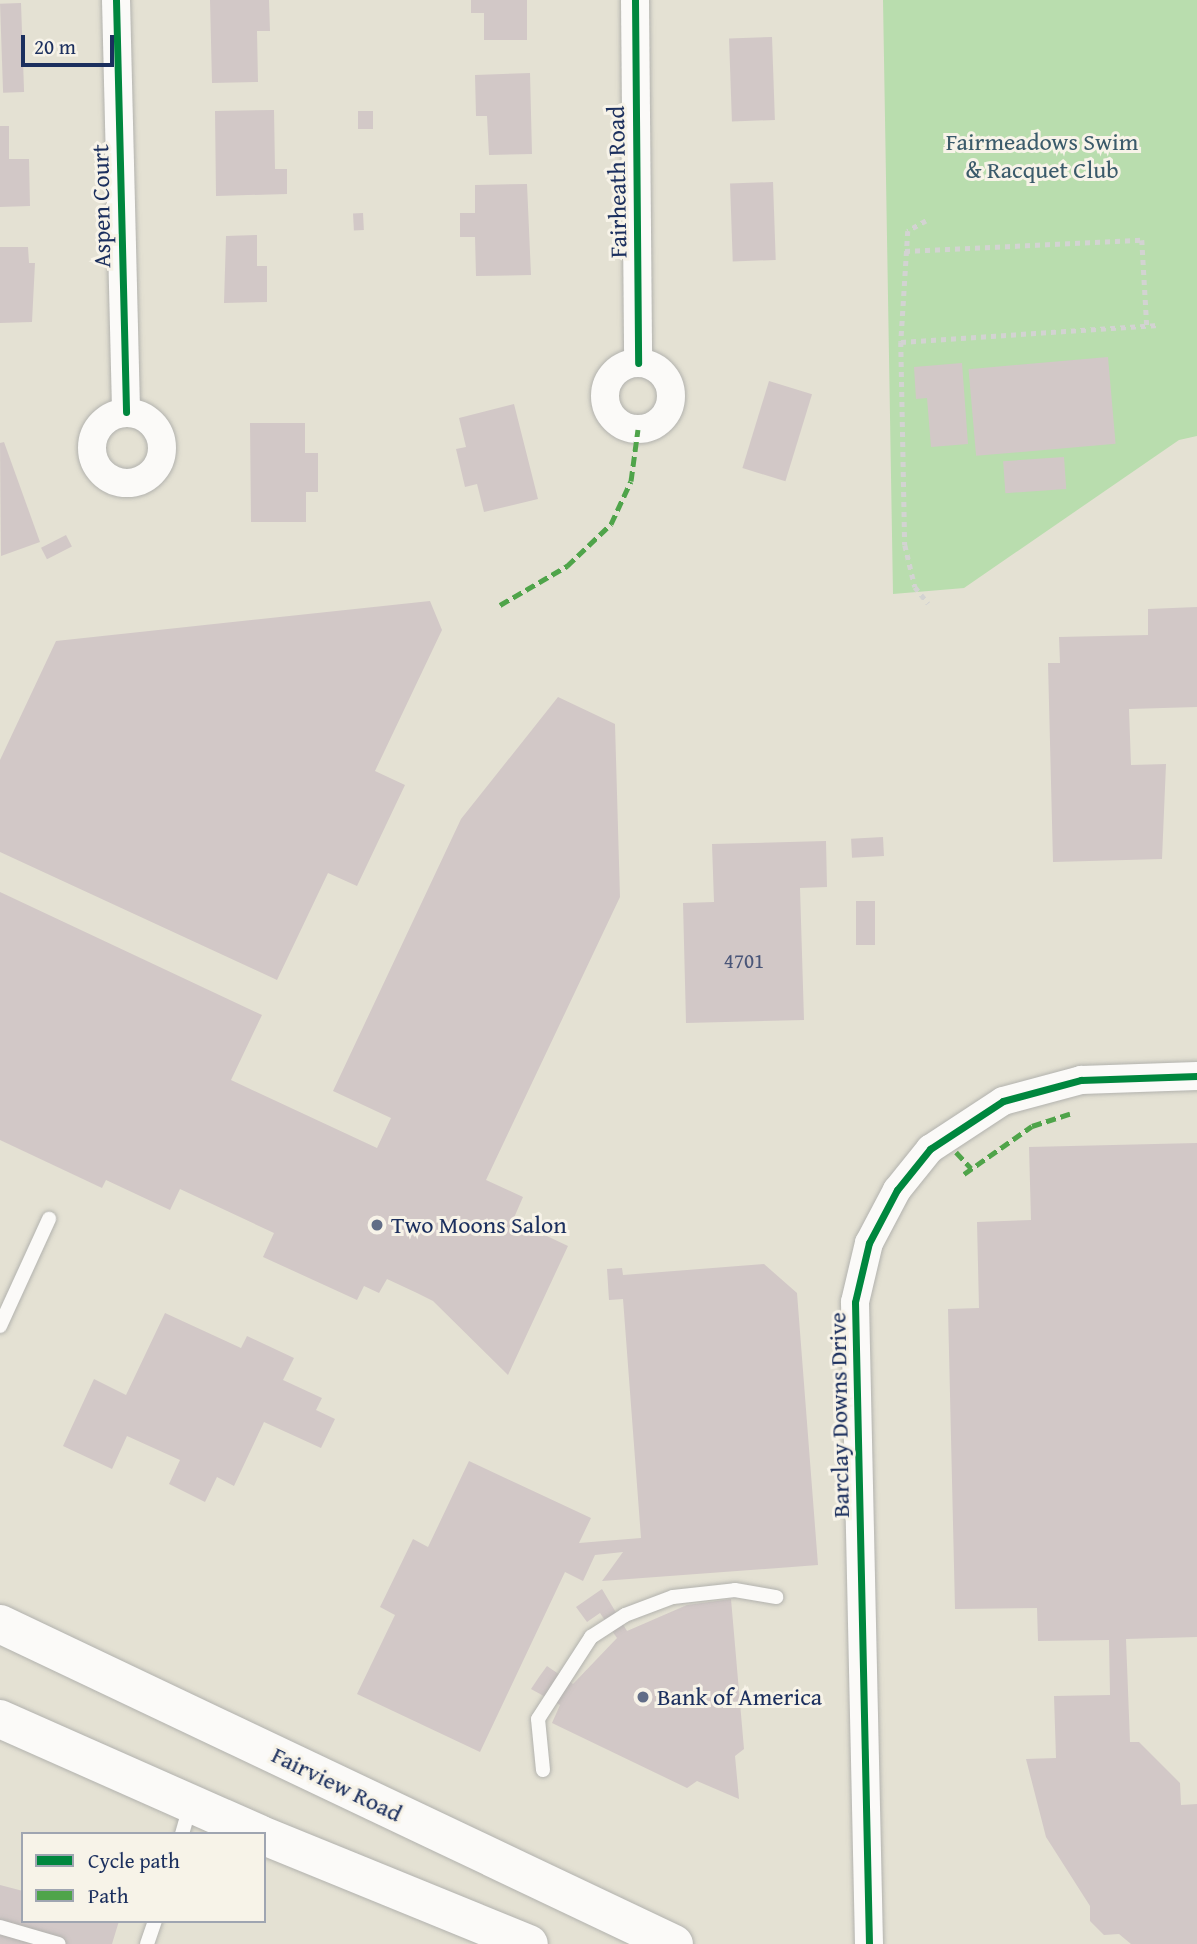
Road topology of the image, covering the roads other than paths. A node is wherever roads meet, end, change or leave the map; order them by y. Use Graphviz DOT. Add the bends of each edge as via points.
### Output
graph roads {
  1 [pos="116,0"];
  2 [pos="635,0"];
  3 [pos="638,363"];
  4 [pos="126,412"];
  5 [pos="1197,1076"];
  6 [pos="49,1219"];
  7 [pos="0,1326"];
  8 [pos="776,1597"];
  9 [pos="0,1624"];
  10 [pos="0,1718"];
  11 [pos="543,1770"];
  12 [pos="186,1820"];
  13 [pos="249,1832"];
  14 [pos="266,1837"];
  15 [pos="154,1923"];
  16 [pos="0,1927"];
  17 [pos="59,1944"];
  18 [pos="147,1944"];
  19 [pos="529,1944"];
  20 [pos="674,1944"];
  21 [pos="869,1944"];
  1 -- 4 [label="street, Aspen Court"];
  2 -- 3 [label="street, Fairheath Road"];
  5 -- 21 [label="street, Barclay Downs Drive" via="1081,1080 1003,1101 930,1149 897,1191 869,1243 855,1302"];
  6 -- 7 [label="lane"];
  8 -- 11 [label="lane" via="735,1590 673,1597 625,1615 592,1637 538,1719"];
  9 -- 20 [label="main road, Fairview Road"];
  10 -- 12 [label="main road"];
  12 -- 13 [label="main road"];
  14 -- 19 [label="main road"];
  15 -- 18 [label="lane"];
  16 -- 17 [label="lane"];
}
